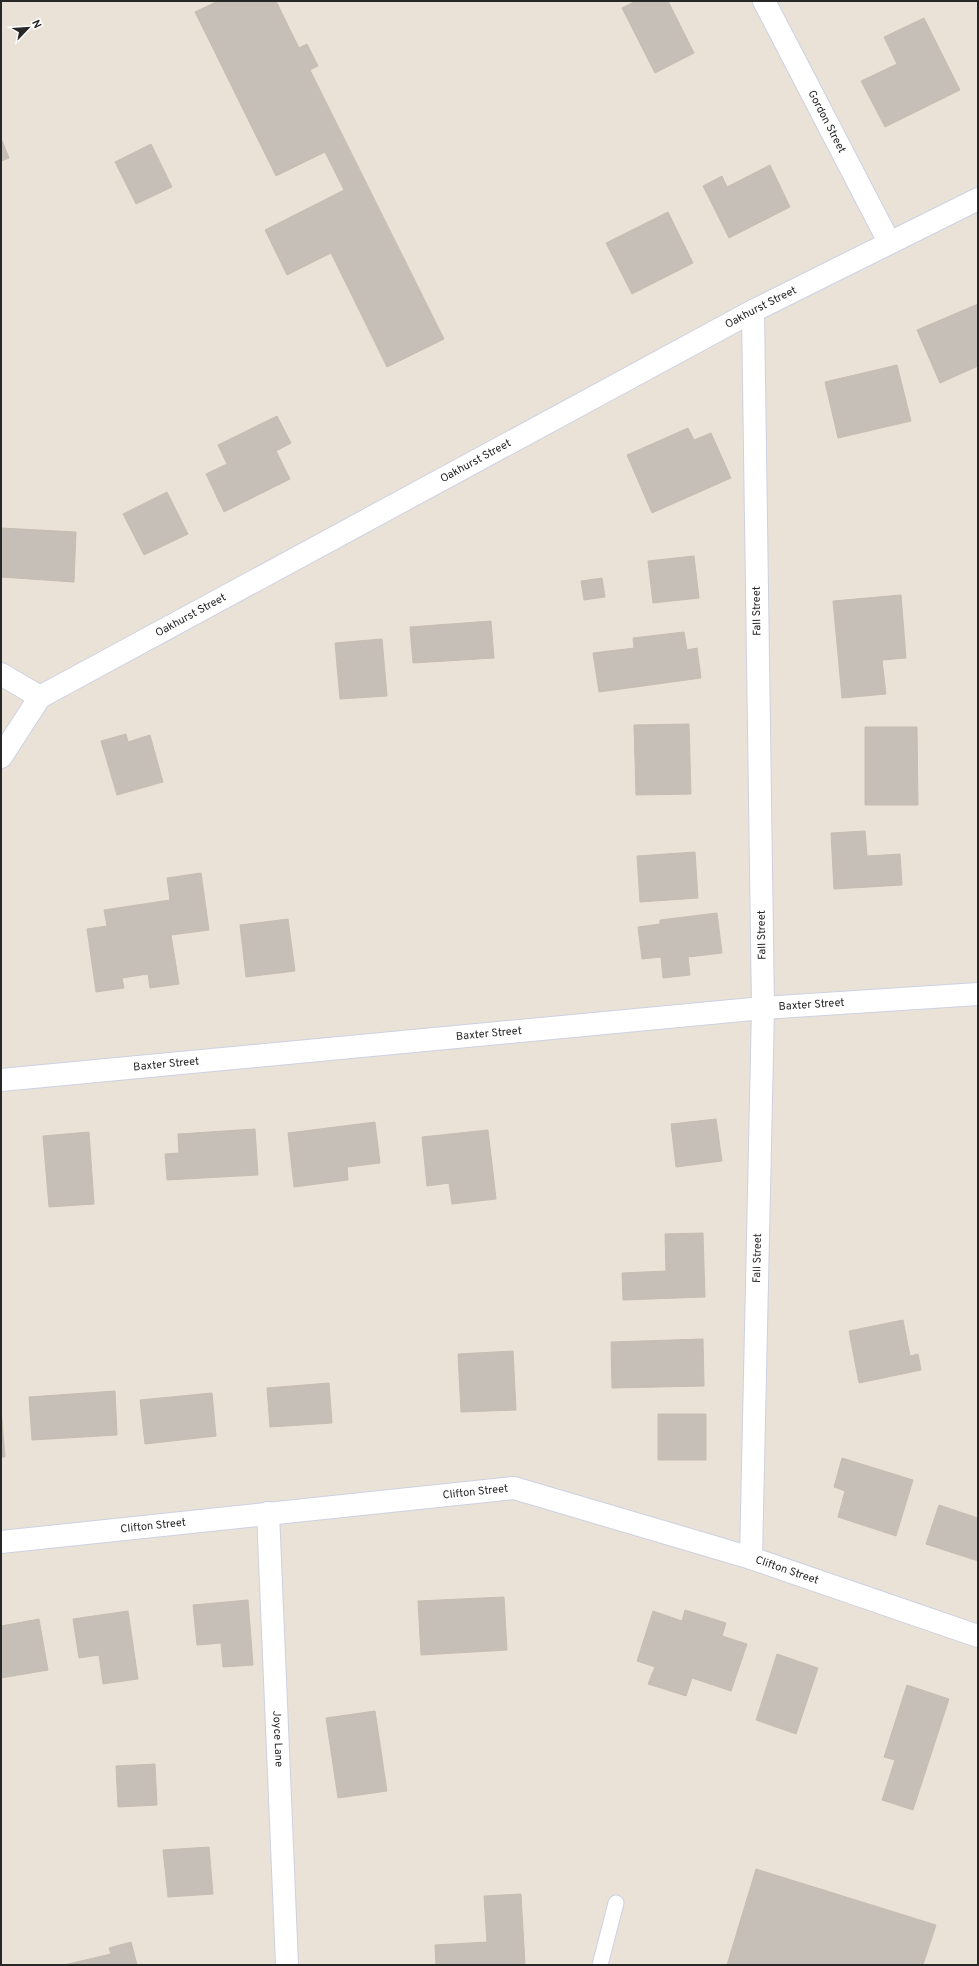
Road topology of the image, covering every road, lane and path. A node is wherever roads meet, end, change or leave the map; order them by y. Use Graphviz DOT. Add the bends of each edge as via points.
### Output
graph roads {
  1 [pos="764,1"];
  2 [pos="978,199"];
  3 [pos="889,242"];
  4 [pos="753,311"];
  5 [pos="1,674"];
  6 [pos="40,697"];
  7 [pos="1,757"];
  8 [pos="978,994"];
  9 [pos="763,1008"];
  10 [pos="1,1080"];
  11 [pos="268,1513"];
  12 [pos="1,1542"];
  13 [pos="751,1558"];
  14 [pos="978,1636"];
  15 [pos="616,1903"];
  16 [pos="287,1965"];
  17 [pos="600,1965"];
  1 -- 3 [label="street, Gordon Street"];
  2 -- 3 [label="street, Oakhurst Street"];
  3 -- 4 [label="street, Oakhurst Street"];
  4 -- 6 [label="street, Oakhurst Street"];
  4 -- 9 [label="street, Fall Street"];
  5 -- 6 [label="street"];
  6 -- 7 [label="street, Oakhurst Street"];
  8 -- 9 [label="street, Baxter Street"];
  9 -- 10 [label="street, Baxter Street"];
  9 -- 13 [label="street, Fall Street"];
  11 -- 12 [label="street, Clifton Street"];
  11 -- 13 [label="street, Clifton Street" via="514,1488"];
  11 -- 16 [label="street, Joyce Lane"];
  13 -- 14 [label="street, Clifton Street"];
  15 -- 17 [label="lane"];
}
